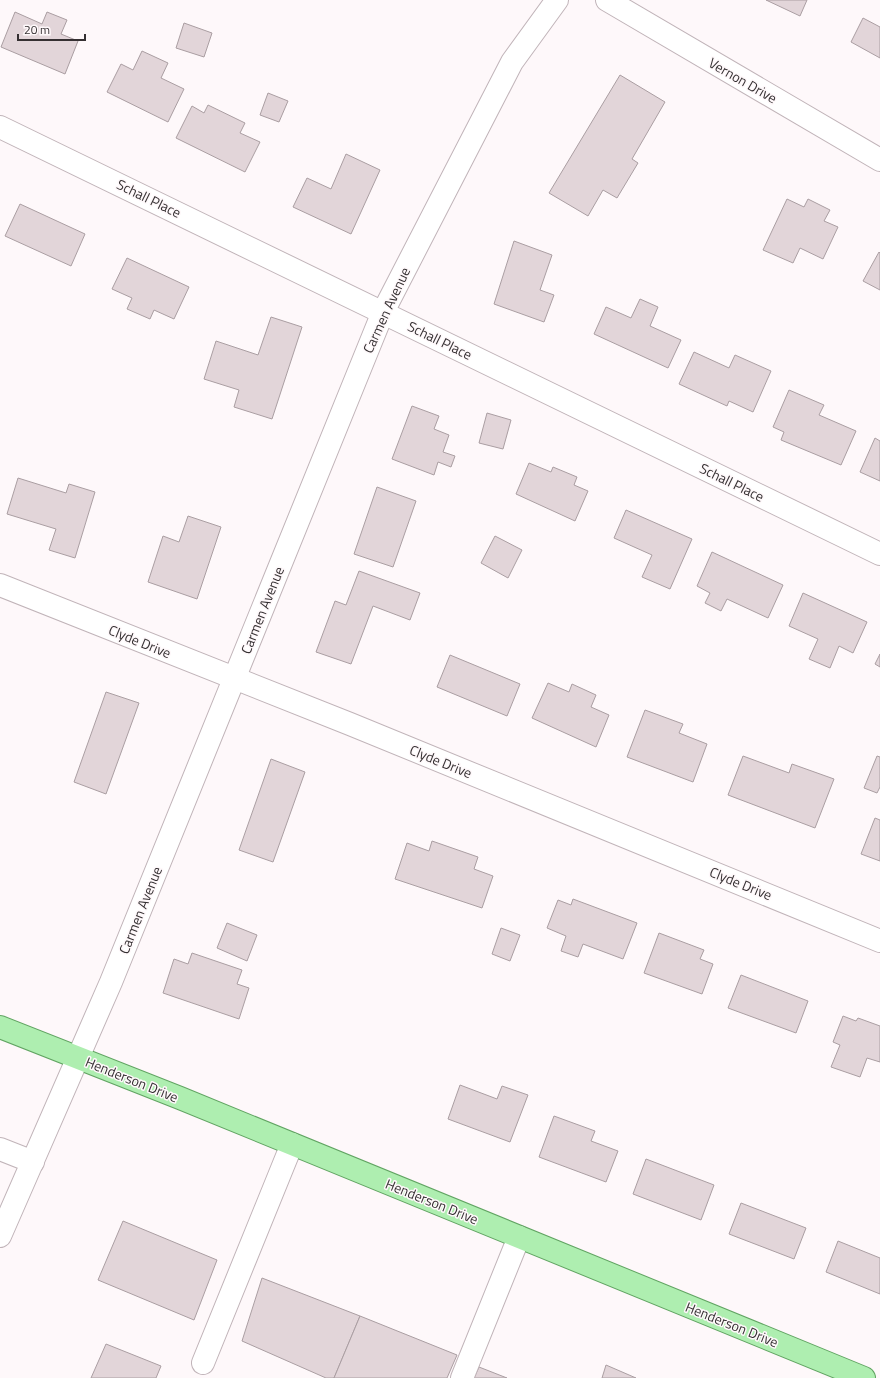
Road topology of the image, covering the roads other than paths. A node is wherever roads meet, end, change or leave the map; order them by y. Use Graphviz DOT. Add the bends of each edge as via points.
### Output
graph roads {
  1 [pos="557,0"];
  2 [pos="606,0"];
  3 [pos="0,127"];
  4 [pos="880,160"];
  5 [pos="383,312"];
  6 [pos="880,554"];
  7 [pos="0,585"];
  8 [pos="234,678"];
  9 [pos="880,941"];
  10 [pos="0,1027"];
  11 [pos="79,1058"];
  12 [pos="292,1144"];
  13 [pos="0,1149"];
  14 [pos="32,1162"];
  15 [pos="7,1199"];
  16 [pos="0,1236"];
  17 [pos="519,1237"];
  18 [pos="203,1363"];
  19 [pos="462,1378"];
  20 [pos="864,1378"];
  1 -- 5 [label="street, Carmen Avenue" via="512,62"];
  2 -- 4 [label="street, Vernon Drive"];
  3 -- 5 [label="street, Schall Place"];
  5 -- 6 [label="street, Schall Place"];
  5 -- 8 [label="street, Carmen Avenue"];
  7 -- 8 [label="street, Clyde Drive"];
  8 -- 9 [label="street, Clyde Drive"];
  8 -- 11 [label="street, Carmen Avenue"];
  10 -- 11 [label="main road, Henderson Drive"];
  11 -- 12 [label="main road, Henderson Drive"];
  11 -- 14 [label="street, Carmen Avenue"];
  12 -- 17 [label="main road, Henderson Drive"];
  12 -- 18 [label="street"];
  13 -- 14 [label="street"];
  14 -- 15 [label="street, Carmen Avenue"];
  15 -- 16 [label="street, Carmen Avenue"];
  17 -- 19 [label="street"];
  17 -- 20 [label="main road, Henderson Drive"];
}
